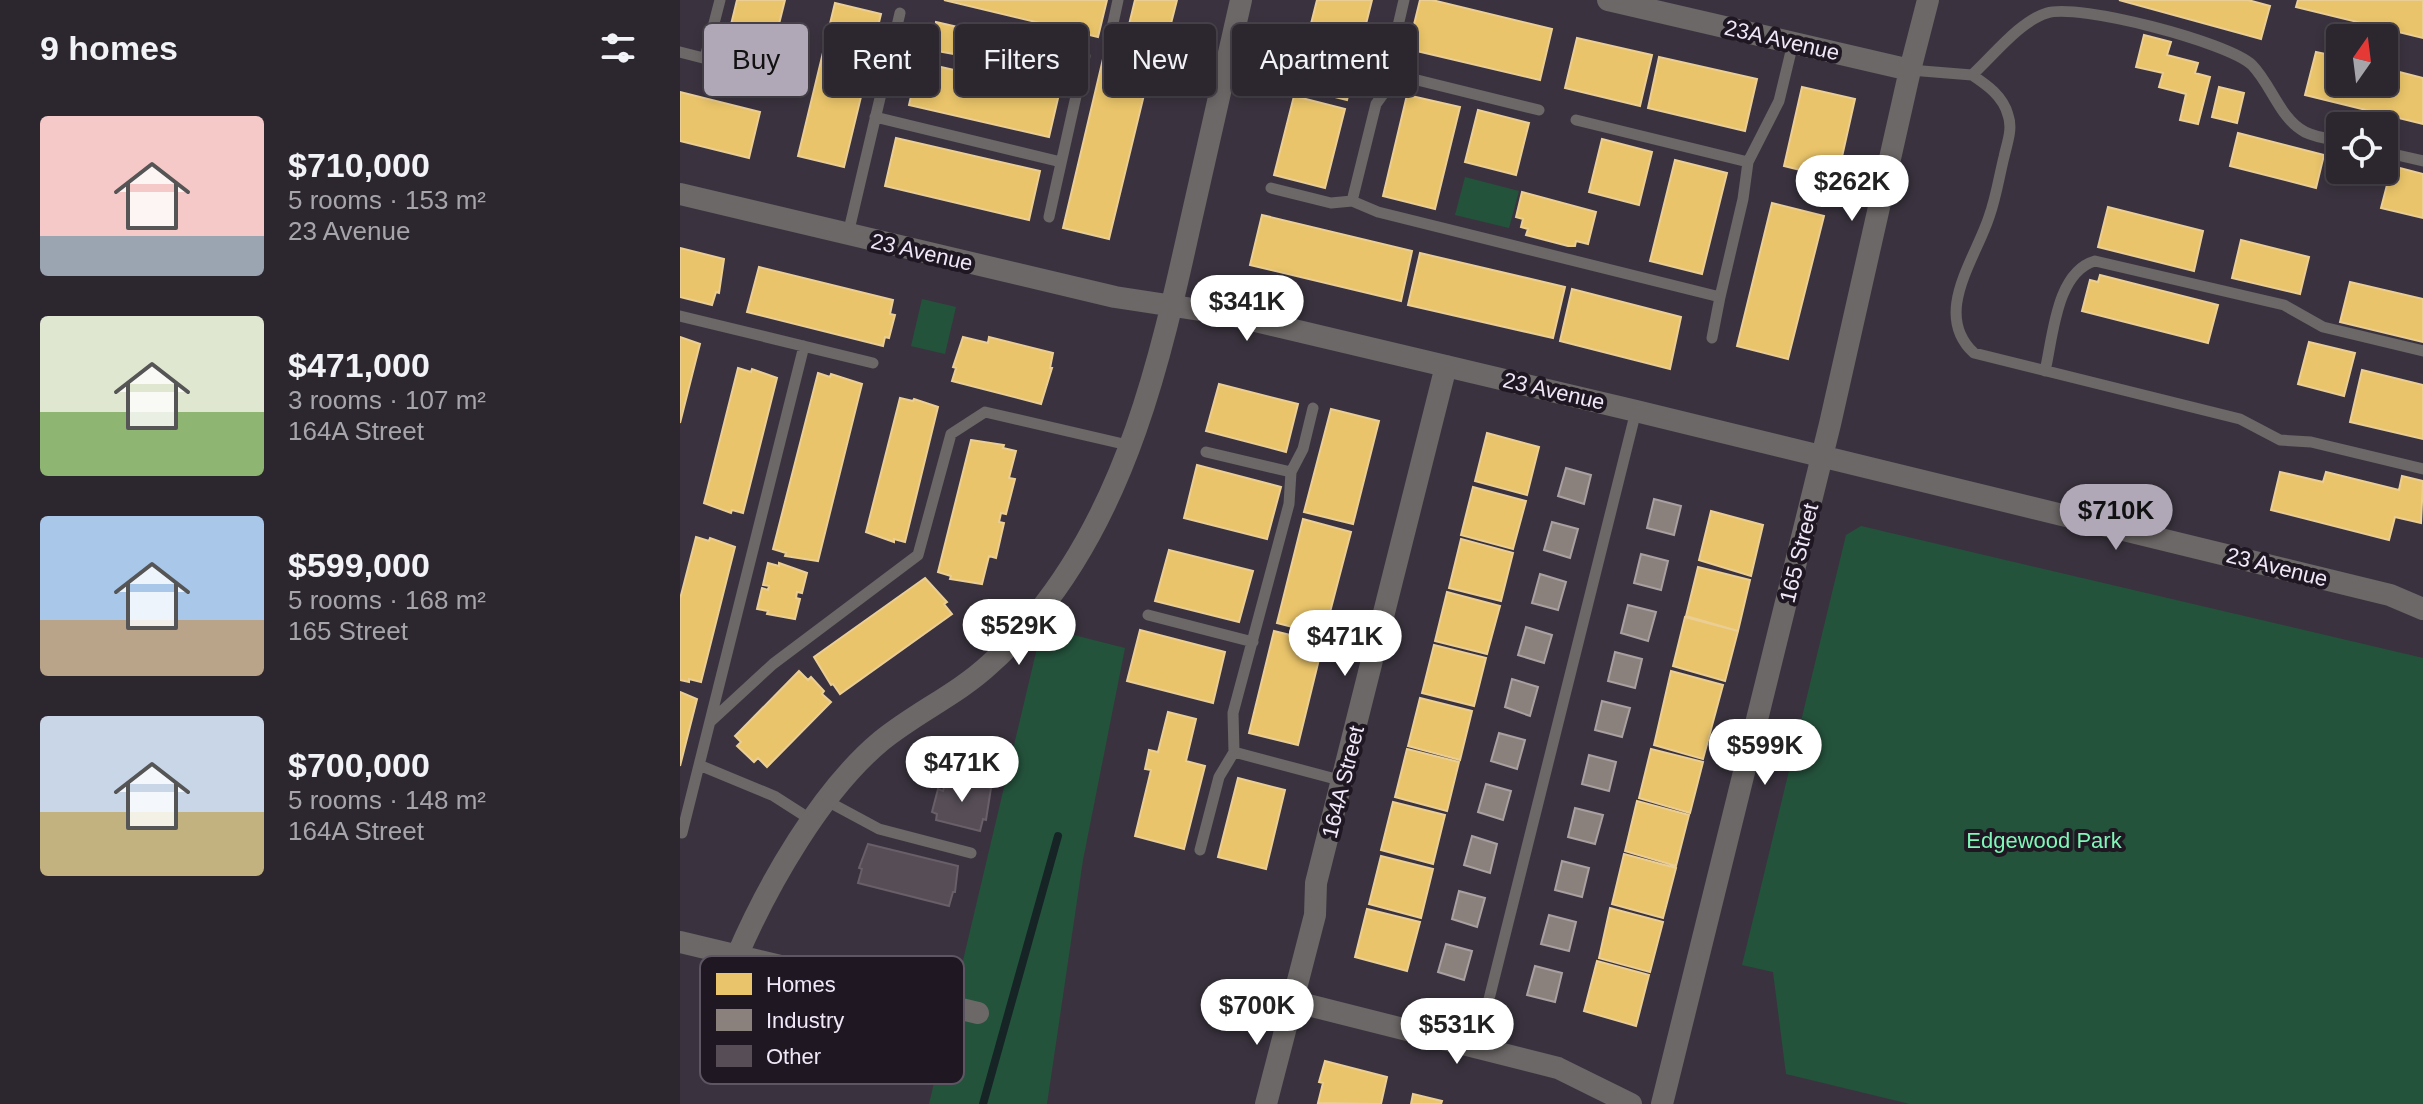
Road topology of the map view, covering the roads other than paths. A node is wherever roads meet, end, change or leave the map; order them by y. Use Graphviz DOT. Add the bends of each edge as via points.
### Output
graph roads {
  1 [pos="720,0"];
  2 [pos="1118,0"];
  3 [pos="1241,0"];
  4 [pos="1404,0"];
  5 [pos="1608,0"];
  6 [pos="1928,0"];
  7 [pos="1634,3"];
  8 [pos="2052,6"];
  9 [pos="900,13"];
  10 [pos="714,24"];
  11 [pos="1113,24"];
  12 [pos="1398,24"];
  13 [pos="1793,43"];
  14 [pos="680,52"];
  15 [pos="704,58"];
  16 [pos="1910,70"];
  17 [pos="1972,75"];
  18 [pos="1417,80"];
  19 [pos="1076,96"];
  20 [pos="1382,96"];
  21 [pos="1539,110"];
  22 [pos="875,117"];
  23 [pos="1576,120"];
  24 [pos="2326,137"];
  25 [pos="2398,155"];
  26 [pos="2423,161"];
  27 [pos="1061,162"];
  28 [pos="1748,162"];
  29 [pos="1271,188"];
  30 [pos="680,194"];
  31 [pos="1352,201"];
  32 [pos="1049,217"];
  33 [pos="848,234"];
  34 [pos="1720,297"];
  35 [pos="1172,305"];
  36 [pos="680,316"];
  37 [pos="1712,338"];
  38 [pos="804,346"];
  39 [pos="2423,351"];
  40 [pos="873,363"];
  41 [pos="1446,366"];
  42 [pos="2045,371"];
  43 [pos="1313,408"];
  44 [pos="1636,411"];
  45 [pos="1132,446"];
  46 [pos="1206,452"];
  47 [pos="1822,458"];
  48 [pos="2423,469"];
  49 [pos="1291,472"];
  50 [pos="2423,609"];
  51 [pos="1148,615"];
  52 [pos="1253,642"];
  53 [pos="710,722"];
  54 [pos="1234,752"];
  55 [pos="699,765"];
  56 [pos="1343,781"];
  57 [pos="827,801"];
  58 [pos="813,821"];
  59 [pos="682,833"];
  60 [pos="1200,850"];
  61 [pos="971,853"];
  62 [pos="680,942"];
  63 [pos="737,956"];
  64 [pos="1292,1001"];
  65 [pos="964,1010"];
  66 [pos="978,1013"];
  67 [pos="1477,1047"];
  68 [pos="1266,1104"];
  69 [pos="1631,1104"];
  70 [pos="1662,1104"];
  1 -- 10 [label="lane"];
  2 -- 11 [label="lane"];
  3 -- 35 [label="street"];
  4 -- 12 [label="lane"];
  5 -- 7 [label="street, 23A Avenue"];
  6 -- 16 [label="street, 165 Street"];
  7 -- 13 [label="street, 23A Avenue"];
  8 -- 17 [label="lane"];
  8 -- 24 [label="lane" via="2228,49 2251,64 2294,124"];
  9 -- 22 [label="lane"];
  13 -- 16 [label="street, 23A Avenue"];
  13 -- 28 [label="lane" via="1779,101"];
  14 -- 15 [label="lane"];
  16 -- 17 [label="lane"];
  16 -- 47 [label="street, 165 Street"];
  17 -- 42 [label="lane" via="2003,103 2010,131 1989,218 1958,294 1958,331 1974,353"];
  18 -- 21 [label="lane"];
  19 -- 27 [label="lane"];
  20 -- 31 [label="lane"];
  22 -- 27 [label="lane"];
  22 -- 33 [label="lane"];
  23 -- 28 [label="lane"];
  25 -- 26 [label="lane"];
  27 -- 32 [label="lane"];
  28 -- 34 [label="lane"];
  29 -- 31 [label="lane" via="1331,203"];
  30 -- 33 [label="street, 23 Avenue"];
  31 -- 34 [label="lane" via="1378,212"];
  33 -- 35 [label="street, 23 Avenue" via="1115,297"];
  34 -- 37 [label="lane"];
  35 -- 41 [label="street, 23 Avenue"];
  35 -- 45 [label="street"];
  36 -- 38 [label="lane"];
  38 -- 40 [label="lane"];
  38 -- 53 [label="lane"];
  39 -- 42 [label="lane" via="2323,327 2284,305 2095,261 2081,266 2067,283"];
  41 -- 44 [label="street, 23 Avenue"];
  41 -- 56 [label="street, 164A Street"];
  42 -- 48 [label="lane" via="2240,419 2287,442 2311,442"];
  43 -- 49 [label="lane"];
  44 -- 47 [label="street, 23 Avenue"];
  44 -- 67 [label="lane"];
  45 -- 53 [label="lane" via="985,412 951,434 918,555 773,664"];
  45 -- 57 [label="street" via="1062,580 1035,617 989,665 881,742"];
  46 -- 49 [label="lane"];
  47 -- 50 [label="street, 23 Avenue" via="2390,595"];
  47 -- 70 [label="street, 165 Street"];
  49 -- 52 [label="lane" via="1289,504"];
  51 -- 52 [label="lane"];
  52 -- 54 [label="lane" via="1233,713"];
  53 -- 55 [label="lane"];
  54 -- 56 [label="lane"];
  54 -- 60 [label="lane" via="1219,777"];
  55 -- 58 [label="lane" via="774,796"];
  55 -- 59 [label="lane"];
  56 -- 64 [label="street, 164A Street"];
  57 -- 58 [label="street"];
  57 -- 61 [label="lane" via="879,829"];
  58 -- 63 [label="street" via="776,876"];
  62 -- 63 [label="street"];
  64 -- 67 [label="street"];
  64 -- 68 [label="street, 164A Street"];
  65 -- 66 [label="street"];
  67 -- 69 [label="street" via="1558,1068"];
}
